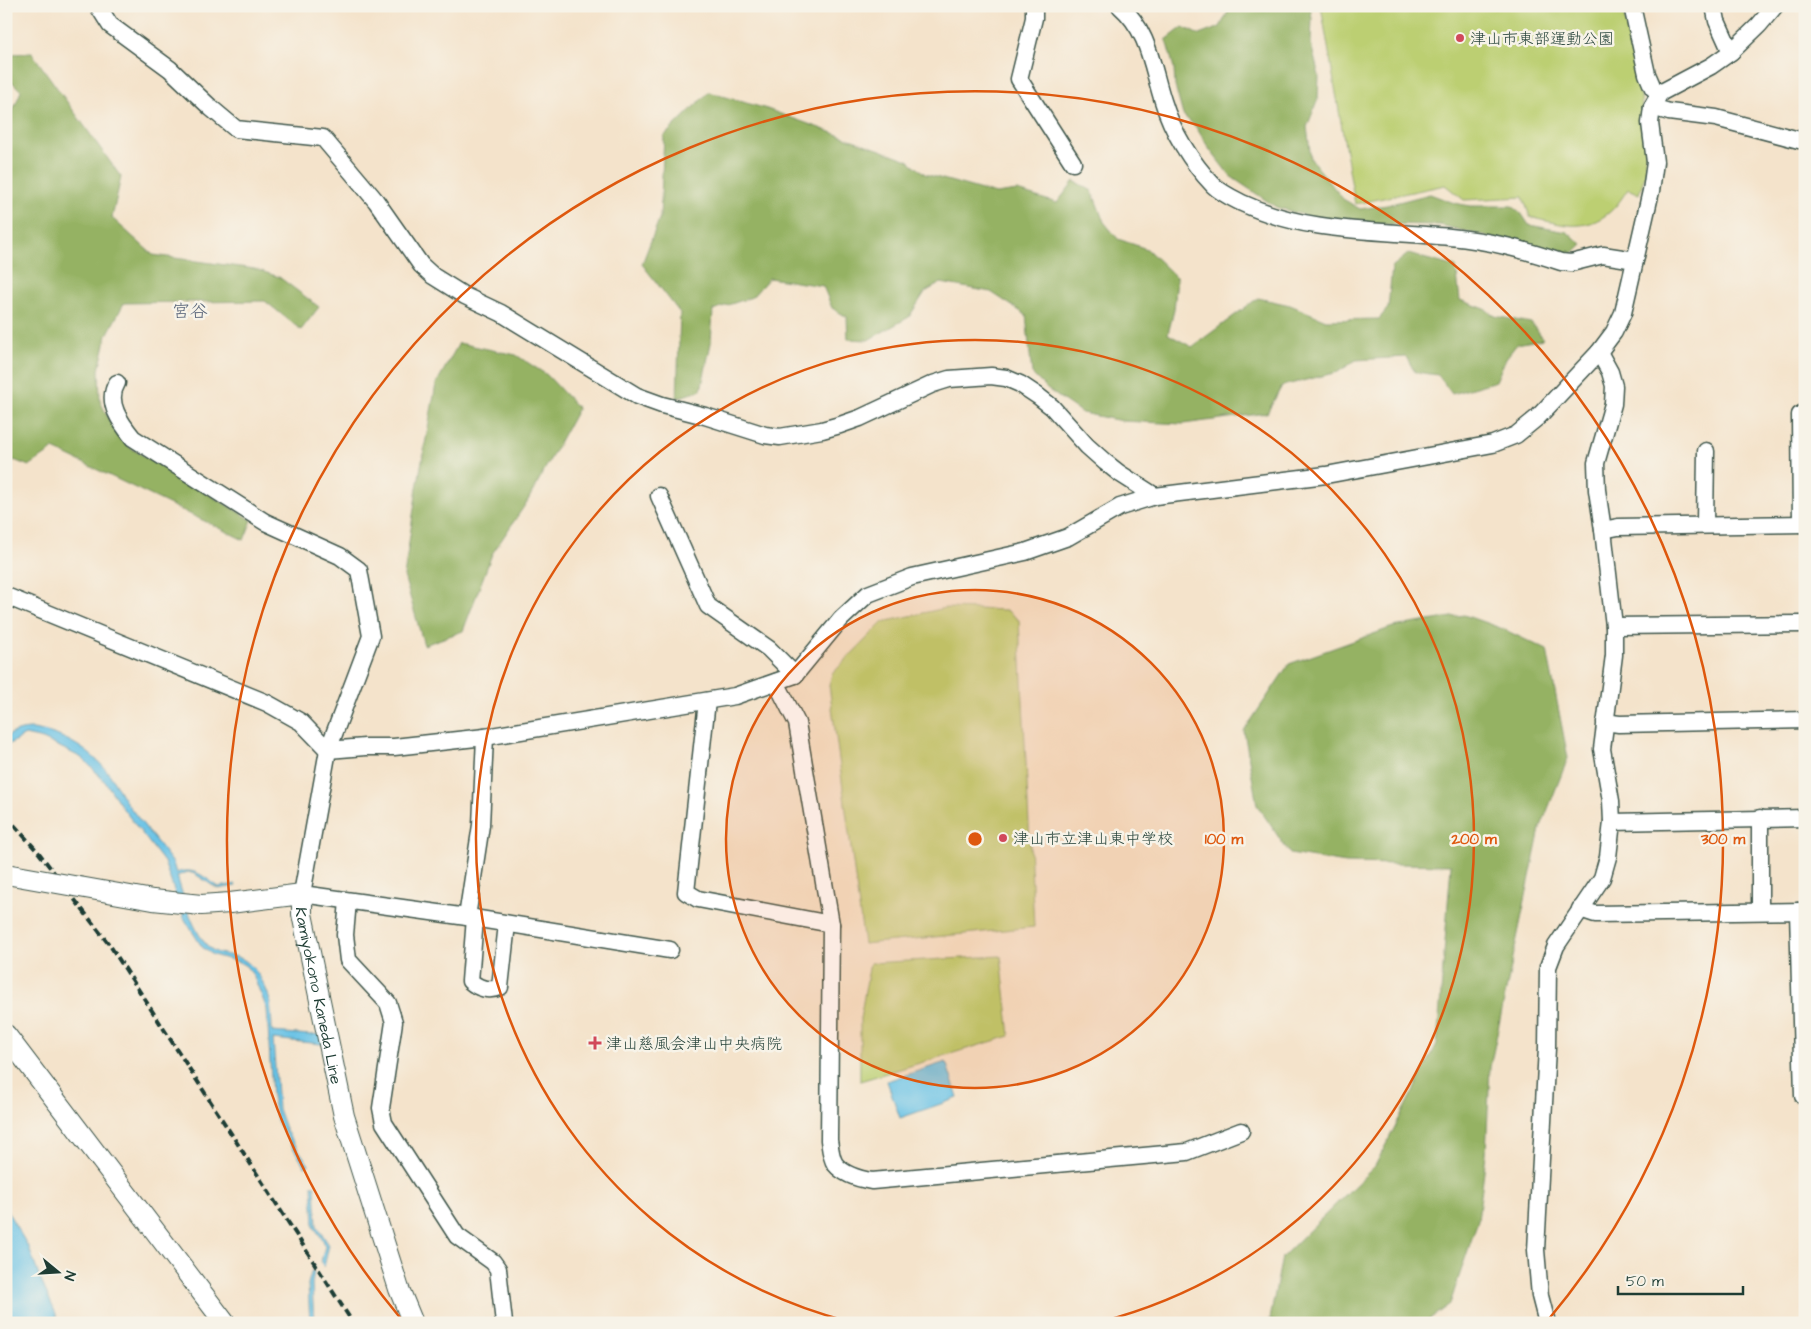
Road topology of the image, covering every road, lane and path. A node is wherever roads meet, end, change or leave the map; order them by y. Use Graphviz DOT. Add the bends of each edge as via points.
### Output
graph roads {
  1 [pos="98,6"];
  2 [pos="1034,6"];
  3 [pos="1120,6"];
  4 [pos="1632,6"];
  5 [pos="1714,6"];
  6 [pos="1775,6"];
  7 [pos="1731,52"];
  8 [pos="1656,100"];
  9 [pos="1803,140"];
  10 [pos="1074,163"];
  11 [pos="1635,260"];
  12 [pos="1599,352"];
  13 [pos="117,383"];
  14 [pos="1803,422"];
  15 [pos="1706,451"];
  16 [pos="659,496"];
  17 [pos="1155,496"];
  18 [pos="1803,524"];
  19 [pos="1705,526"];
  20 [pos="1603,530"];
  21 [pos="6,596"];
  22 [pos="1805,624"];
  23 [pos="1614,626"];
  24 [pos="795,675"];
  25 [pos="776,682"];
  26 [pos="707,701"];
  27 [pos="1805,720"];
  28 [pos="1605,722"];
  29 [pos="485,738"];
  30 [pos="328,750"];
  31 [pos="1760,818"];
  32 [pos="1805,818"];
  33 [pos="1612,822"];
  34 [pos="6,874"];
  35 [pos="302,894"];
  36 [pos="348,901"];
  37 [pos="1580,909"];
  38 [pos="1760,911"];
  39 [pos="1801,911"];
  40 [pos="471,918"];
  41 [pos="508,924"];
  42 [pos="830,924"];
  43 [pos="670,950"];
  44 [pos="6,1035"];
  45 [pos="1803,1096"];
  46 [pos="1241,1131"];
  47 [pos="225,1323"];
  48 [pos="413,1323"];
  49 [pos="504,1323"];
  50 [pos="1547,1323"];
  1 -- 17 [label="street" via="110,25 170,69 236,128 323,138 376,201 421,265 433,276 501,313 637,396 780,437 840,425 949,379 1006,378 1052,407 1105,462"];
  2 -- 10 [label="street" via="1019,79"];
  3 -- 11 [label="street" via="1139,27 1149,50 1163,103 1177,133 1194,163 1214,187 1225,194 1263,212 1317,226 1502,244 1561,262 1571,263 1603,255"];
  4 -- 8 [label="street"];
  5 -- 7 [label="street"];
  6 -- 7 [label="street"];
  7 -- 8 [label="street"];
  8 -- 9 [label="street" via="1669,112 1716,118"];
  8 -- 11 [label="street" via="1650,123 1655,162"];
  11 -- 12 [label="street" via="1623,313"];
  12 -- 17 [label="street" via="1538,417 1516,435 1493,444 1326,475"];
  12 -- 20 [label="street" via="1614,386 1613,404 1596,463 1596,490"];
  13 -- 30 [label="street" via="112,391 113,402 119,420 133,438 265,522 340,556 359,570 371,636"];
  14 -- 18 [label="street"];
  15 -- 19 [label="street"];
  16 -- 24 [label="street" via="708,606 769,648"];
  17 -- 24 [label="street" via="1120,507 1068,537 1026,552 912,577 868,594 842,619"];
  18 -- 19 [label="street"];
  19 -- 20 [label="street"];
  20 -- 23 [label="street"];
  21 -- 30 [label="street" via="267,703 301,722"];
  22 -- 23 [label="street"];
  23 -- 28 [label="street" via="1614,655"];
  24 -- 25 [label="street"];
  25 -- 26 [label="street" via="735,696"];
  25 -- 42 [label="street" via="797,723"];
  26 -- 29 [label="street"];
  26 -- 42 [label="street" via="686,892 698,899"];
  27 -- 28 [label="street"];
  28 -- 33 [label="street" via="1602,750"];
  29 -- 30 [label="street"];
  29 -- 40 [label="street" via="481,825"];
  30 -- 35 [label="street"];
  31 -- 32 [label="street"];
  31 -- 33 [label="street"];
  31 -- 38 [label="street"];
  33 -- 37 [label="street" via="1602,878"];
  34 -- 35 [label="main road, Kamiyokono Kaneda Line, bridge" via="153,900 201,905"];
  35 -- 36 [label="street"];
  35 -- 48 [label="main road, Kamiyokono Kaneda Line" via="302,914 344,1116 399,1289"];
  36 -- 40 [label="street"];
  36 -- 49 [label="street" via="345,935 348,960 388,1003 394,1022 381,1108 384,1123 457,1236 494,1262 498,1270"];
  37 -- 38 [label="street" via="1595,914"];
  37 -- 50 [label="street" via="1556,946 1548,968 1548,1048 1536,1250 1540,1296"];
  38 -- 39 [label="street"];
  39 -- 45 [label="street"];
  40 -- 41 [label="street"];
  40 -- 41 [label="street" via="470,981 478,988 500,987"];
  41 -- 43 [label="street"];
  42 -- 46 [label="street" via="829,1140 835,1163 845,1172 872,1181 1188,1152"];
  44 -- 47 [label="main road"];
}
